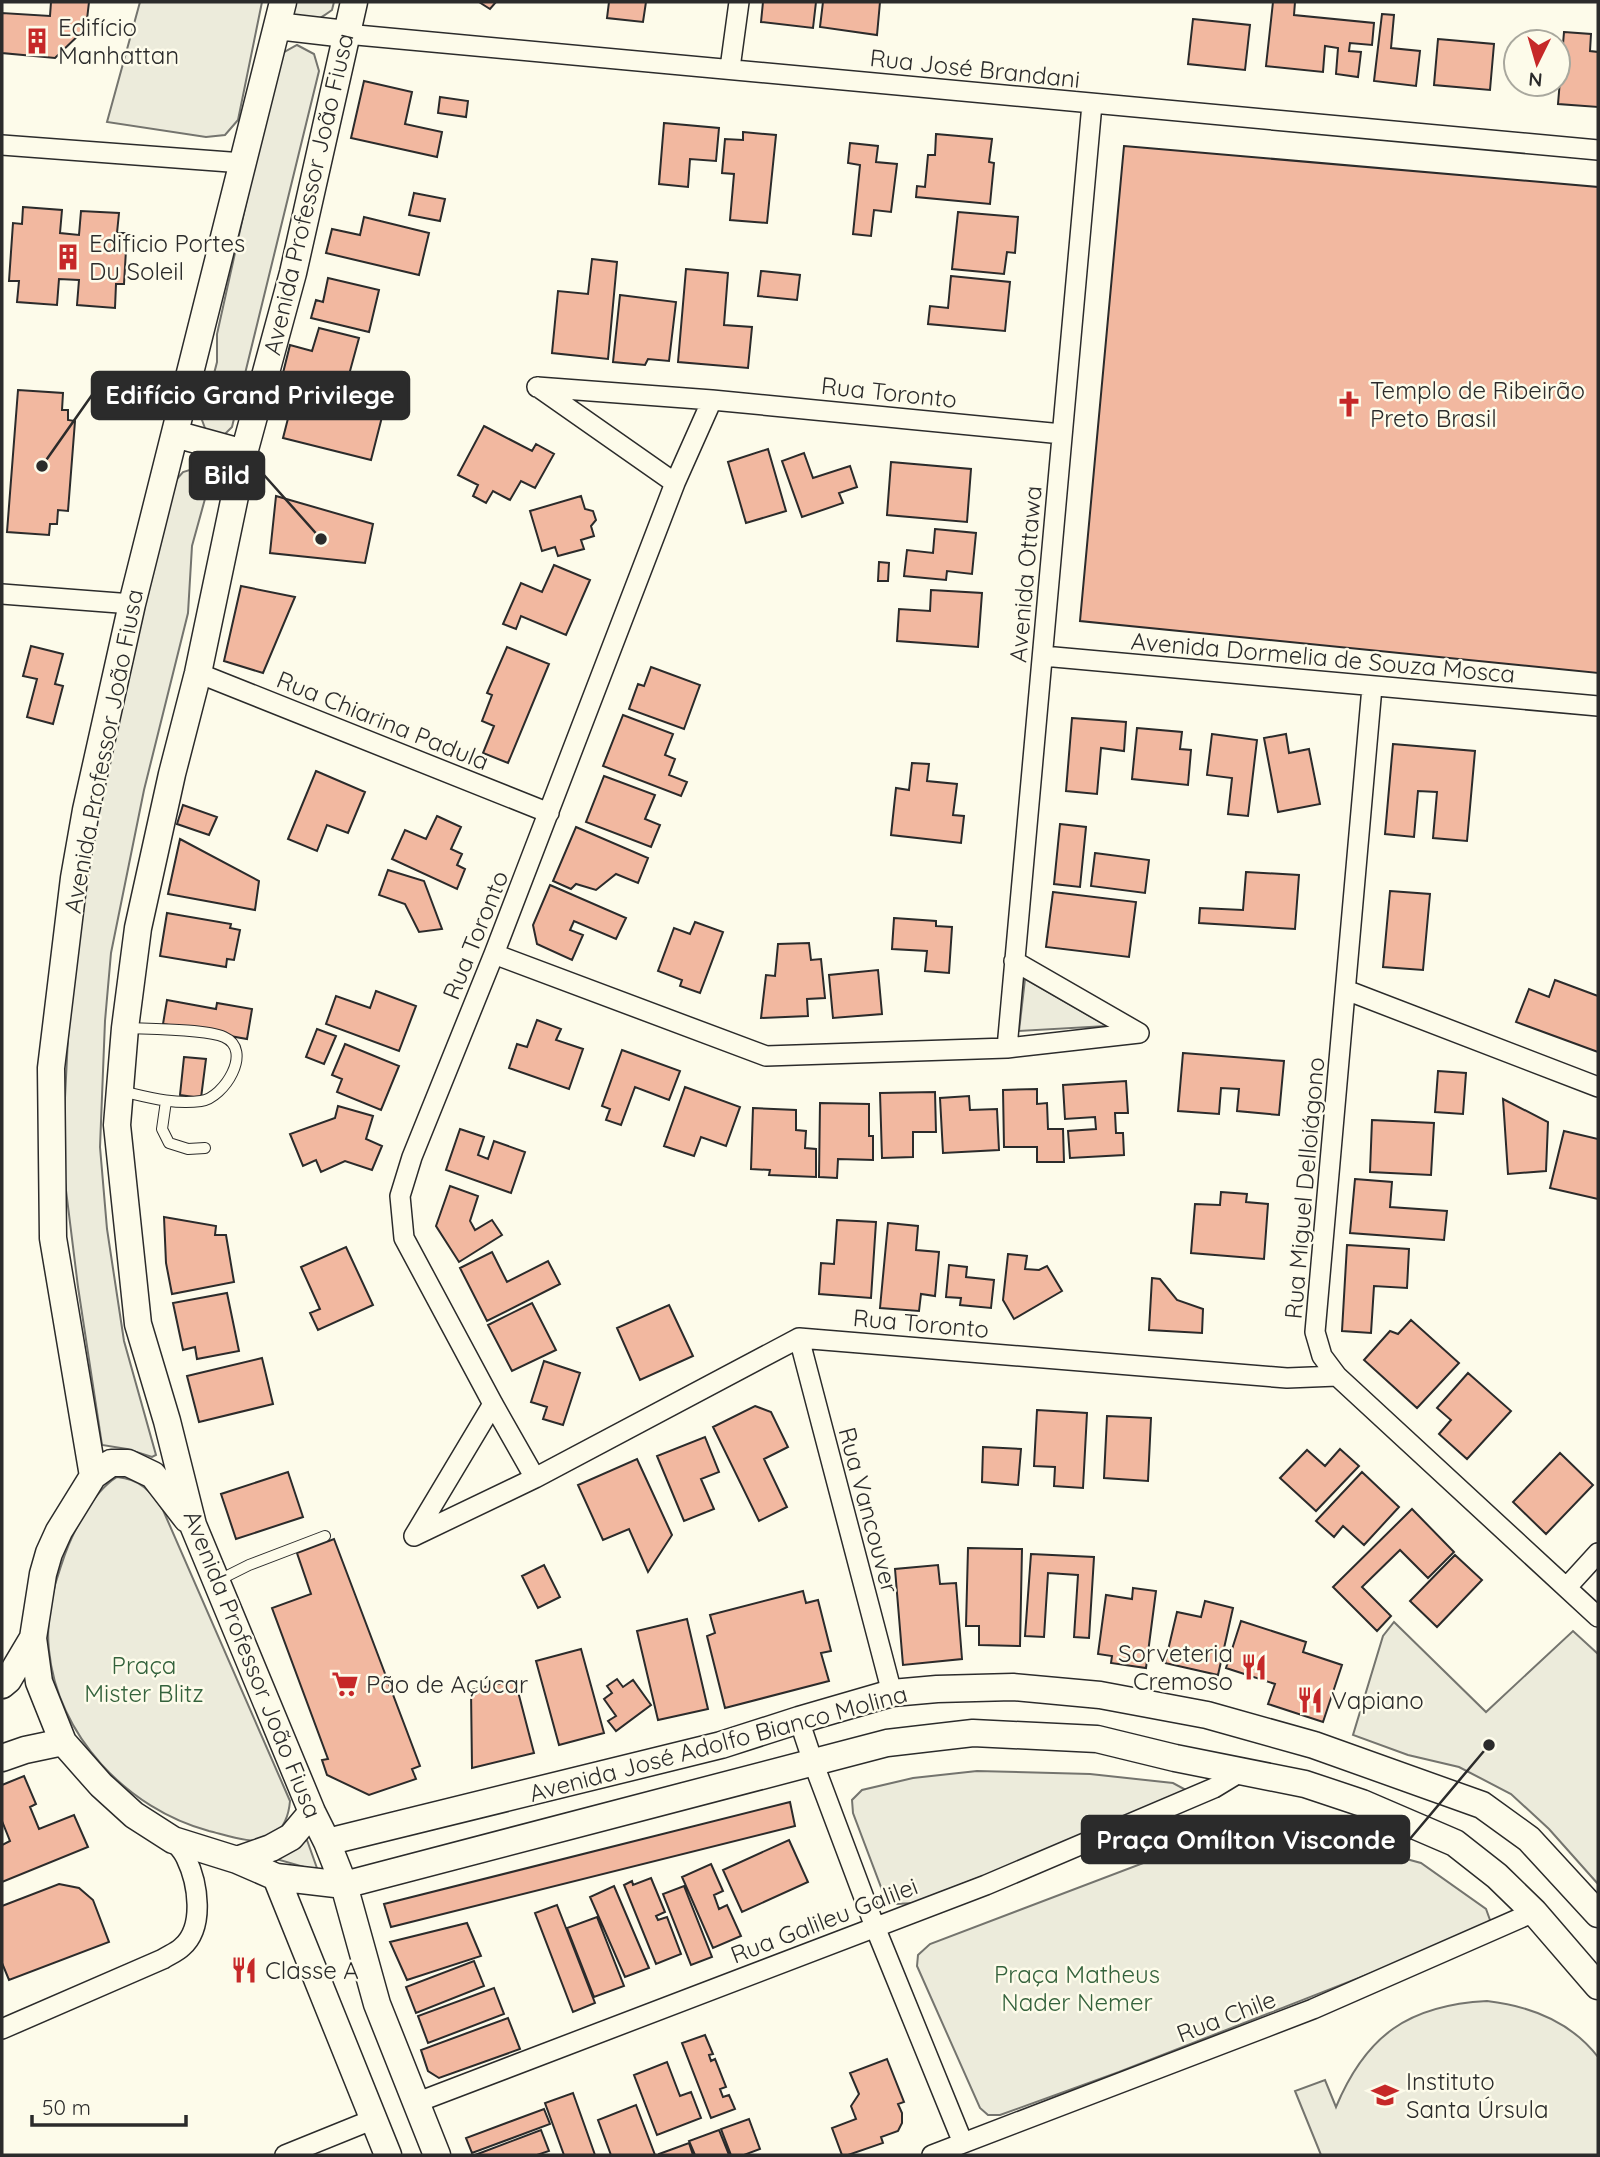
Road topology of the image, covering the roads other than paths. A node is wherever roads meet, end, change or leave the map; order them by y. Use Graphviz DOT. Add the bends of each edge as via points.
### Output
graph roads {
  1 [pos="354,2"];
  2 [pos="739,2"];
  3 [pos="280,14"];
  4 [pos="346,34"];
  5 [pos="730,68"];
  6 [pos="1092,104"];
  7 [pos="2,145"];
  8 [pos="1598,150"];
  9 [pos="243,163"];
  10 [pos="712,400"];
  11 [pos="175,434"];
  12 [pos="1062,434"];
  13 [pos="244,453"];
  14 [pos="675,483"];
  15 [pos="2,594"];
  16 [pos="132,604"];
  17 [pos="1043,656"];
  18 [pos="198,673"];
  19 [pos="1371,687"];
  20 [pos="1598,706"];
  21 [pos="549,813"];
  22 [pos="494,954"];
  23 [pos="1014,961"];
  24 [pos="1346,990"];
  25 [pos="125,1028"];
  26 [pos="1007,1048"];
  27 [pos="1598,1087"];
  28 [pos="120,1091"];
  29 [pos="166,1101"];
  30 [pos="205,1148"];
  31 [pos="799,1338"];
  32 [pos="1337,1376"];
  33 [pos="493,1404"];
  34 [pos="93,1476"];
  35 [pos="536,1478"];
  36 [pos="193,1525"];
  37 [pos="325,1536"];
  38 [pos="1598,1552"];
  39 [pos="217,1581"];
  40 [pos="1567,1587"];
  41 [pos="1598,1617"];
  42 [pos="33,1638"];
  43 [pos="2,1685"];
  44 [pos="892,1693"];
  45 [pos="1100,1695"];
  46 [pos="799,1720"];
  47 [pos="1097,1739"];
  48 [pos="63,1742"];
  49 [pos="2,1758"];
  50 [pos="813,1762"];
  51 [pos="1242,1771"];
  52 [pos="312,1812"];
  53 [pos="173,1840"];
  54 [pos="327,1842"];
  55 [pos="237,1860"];
  56 [pos="276,1877"];
  57 [pos="344,1885"];
  58 [pos="1534,1912"];
  59 [pos="1598,1914"];
  60 [pos="875,1927"];
  61 [pos="1598,1986"];
  62 [pos="2,2029"];
  63 [pos="418,2102"];
  64 [pos="374,2119"];
  65 [pos="963,2143"];
  66 [pos="285,2155"];
  67 [pos="388,2155"];
  68 [pos="437,2155"];
  69 [pos="932,2155"];
  1 -- 4 [label="main road, Avenida Professor João Fiusa"];
  2 -- 5 [label="street"];
  3 -- 4 [label="main road"];
  3 -- 9 [label="main road, Avenida Professor João Fiusa"];
  4 -- 5 [label="street, Rua José Brandani"];
  4 -- 13 [label="main road, Avenida Professor João Fiusa" via="293,273"];
  5 -- 6 [label="street, Rua José Brandani"];
  6 -- 8 [label="street, Rua José Brandani"];
  6 -- 12 [label="street, Avenida Ottawa"];
  7 -- 9 [label="street"];
  9 -- 11 [label="main road, Avenida Professor João Fiusa"];
  10 -- 12 [label="street, Rua Toronto"];
  10 -- 14 [label="street, Rua Toronto"];
  10 -- 14 [label="street, Rua Toronto" via="537,387"];
  11 -- 13 [label="main road"];
  11 -- 16 [label="main road, Avenida Professor João Fiusa"];
  12 -- 17 [label="street, Avenida Ottawa"];
  13 -- 18 [label="main road, Avenida Professor João Fiusa"];
  14 -- 21 [label="street, Rua Toronto"];
  15 -- 16 [label="street"];
  16 -- 34 [label="main road, Avenida Professor João Fiusa" via="74,878 51,1068 53,1238"];
  17 -- 19 [label="street, Avenida Dormelia de Souza Mosca"];
  17 -- 23 [label="street, Avenida Ottawa"];
  18 -- 21 [label="street, Rua Chiarina Padula"];
  18 -- 25 [label="main road, Avenida Professor João Fiusa" via="138,928"];
  19 -- 20 [label="street, Avenida Dormelia de Souza Mosca"];
  19 -- 24 [label="street, Rua Miguel Delloiágono"];
  21 -- 22 [label="street, Rua Toronto"];
  22 -- 26 [label="street" via="766,1056"];
  22 -- 33 [label="street, Rua Toronto" via="400,1196 404,1238"];
  23 -- 26 [label="street, Avenida Ottawa"];
  23 -- 26 [label="street" via="1139,1033"];
  24 -- 27 [label="street"];
  24 -- 32 [label="street, Rua Miguel Delloiágono" via="1315,1332 1322,1356"];
  25 -- 28 [label="main road, Avenida Professor João Fiusa"];
  25 -- 29 [label="lane" via="208,1033 225,1037 236,1047 232,1073 220,1091 204,1101"];
  28 -- 29 [label="lane"];
  28 -- 36 [label="main road, Avenida Professor João Fiusa" via="117,1125 138,1324"];
  29 -- 30 [label="lane" via="162,1129 169,1143"];
  31 -- 32 [label="street, Rua Toronto" via="1287,1378"];
  31 -- 35 [label="street"];
  31 -- 44 [label="street, Rua Vancouver"];
  32 -- 40 [label="street, Rua Miguel Delloiágono"];
  33 -- 35 [label="street, Rua Toronto"];
  33 -- 35 [label="street" via="414,1536"];
  34 -- 36 [label="main road" via="111,1463 128,1463 153,1475"];
  34 -- 42 [label="main road" via="49,1553"];
  36 -- 39 [label="main road, Avenida Professor João Fiusa"];
  37 -- 39 [label="lane"];
  38 -- 40 [label="street"];
  39 -- 52 [label="main road, Avenida Professor João Fiusa"];
  40 -- 41 [label="street, Rua Miguel Delloiágono"];
  42 -- 43 [label="main road"];
  42 -- 48 [label="main road" via="39,1682"];
  44 -- 45 [label="main road, Avenida José Adolfo Bianco Molina" via="1013,1687"];
  44 -- 46 [label="main road, Avenida José Adolfo Bianco Molina"];
  45 -- 47 [label="main road"];
  45 -- 59 [label="main road, Avenida José Adolfo Bianco Molina" via="1207,1715 1314,1745 1482,1805 1529,1839"];
  46 -- 50 [label="street"];
  46 -- 54 [label="main road, Avenida José Adolfo Bianco Molina" via="721,1745"];
  47 -- 50 [label="main road, Avenida José Adolfo Bianco Molina" via="972,1733 887,1743"];
  47 -- 51 [label="main road, Avenida José Adolfo Bianco Molina"];
  48 -- 49 [label="main road"];
  48 -- 53 [label="main road" via="134,1815"];
  50 -- 57 [label="main road, Avenida José Adolfo Bianco Molina"];
  50 -- 60 [label="street"];
  51 -- 58 [label="main road, Avenida José Adolfo Bianco Molina" via="1306,1784 1455,1843"];
  51 -- 60 [label="street, Rua Galileu Galilei" via="1074,1849"];
  52 -- 54 [label="main road, Avenida Professor João Fiusa"];
  52 -- 55 [label="main road" via="291,1837"];
  53 -- 55 [label="main road"];
  53 -- 62 [label="street" via="185,1856 197,1901 194,1930 183,1947"];
  54 -- 57 [label="main road, Avenida Professor João Fiusa"];
  55 -- 56 [label="main road"];
  56 -- 57 [label="main road"];
  56 -- 64 [label="main road"];
  57 -- 63 [label="main road, Avenida Professor João Fiusa" via="377,2004"];
  58 -- 61 [label="main road, Avenida José Adolfo Bianco Molina"];
  58 -- 65 [label="street, Rua Chile" via="1313,2009"];
  60 -- 63 [label="street, Rua Galileu Galilei"];
  60 -- 65 [label="street"];
  63 -- 68 [label="main road, Avenida Professor João Fiusa"];
  64 -- 66 [label="street"];
  64 -- 67 [label="main road"];
  65 -- 69 [label="street, Rua Chile"];
}
